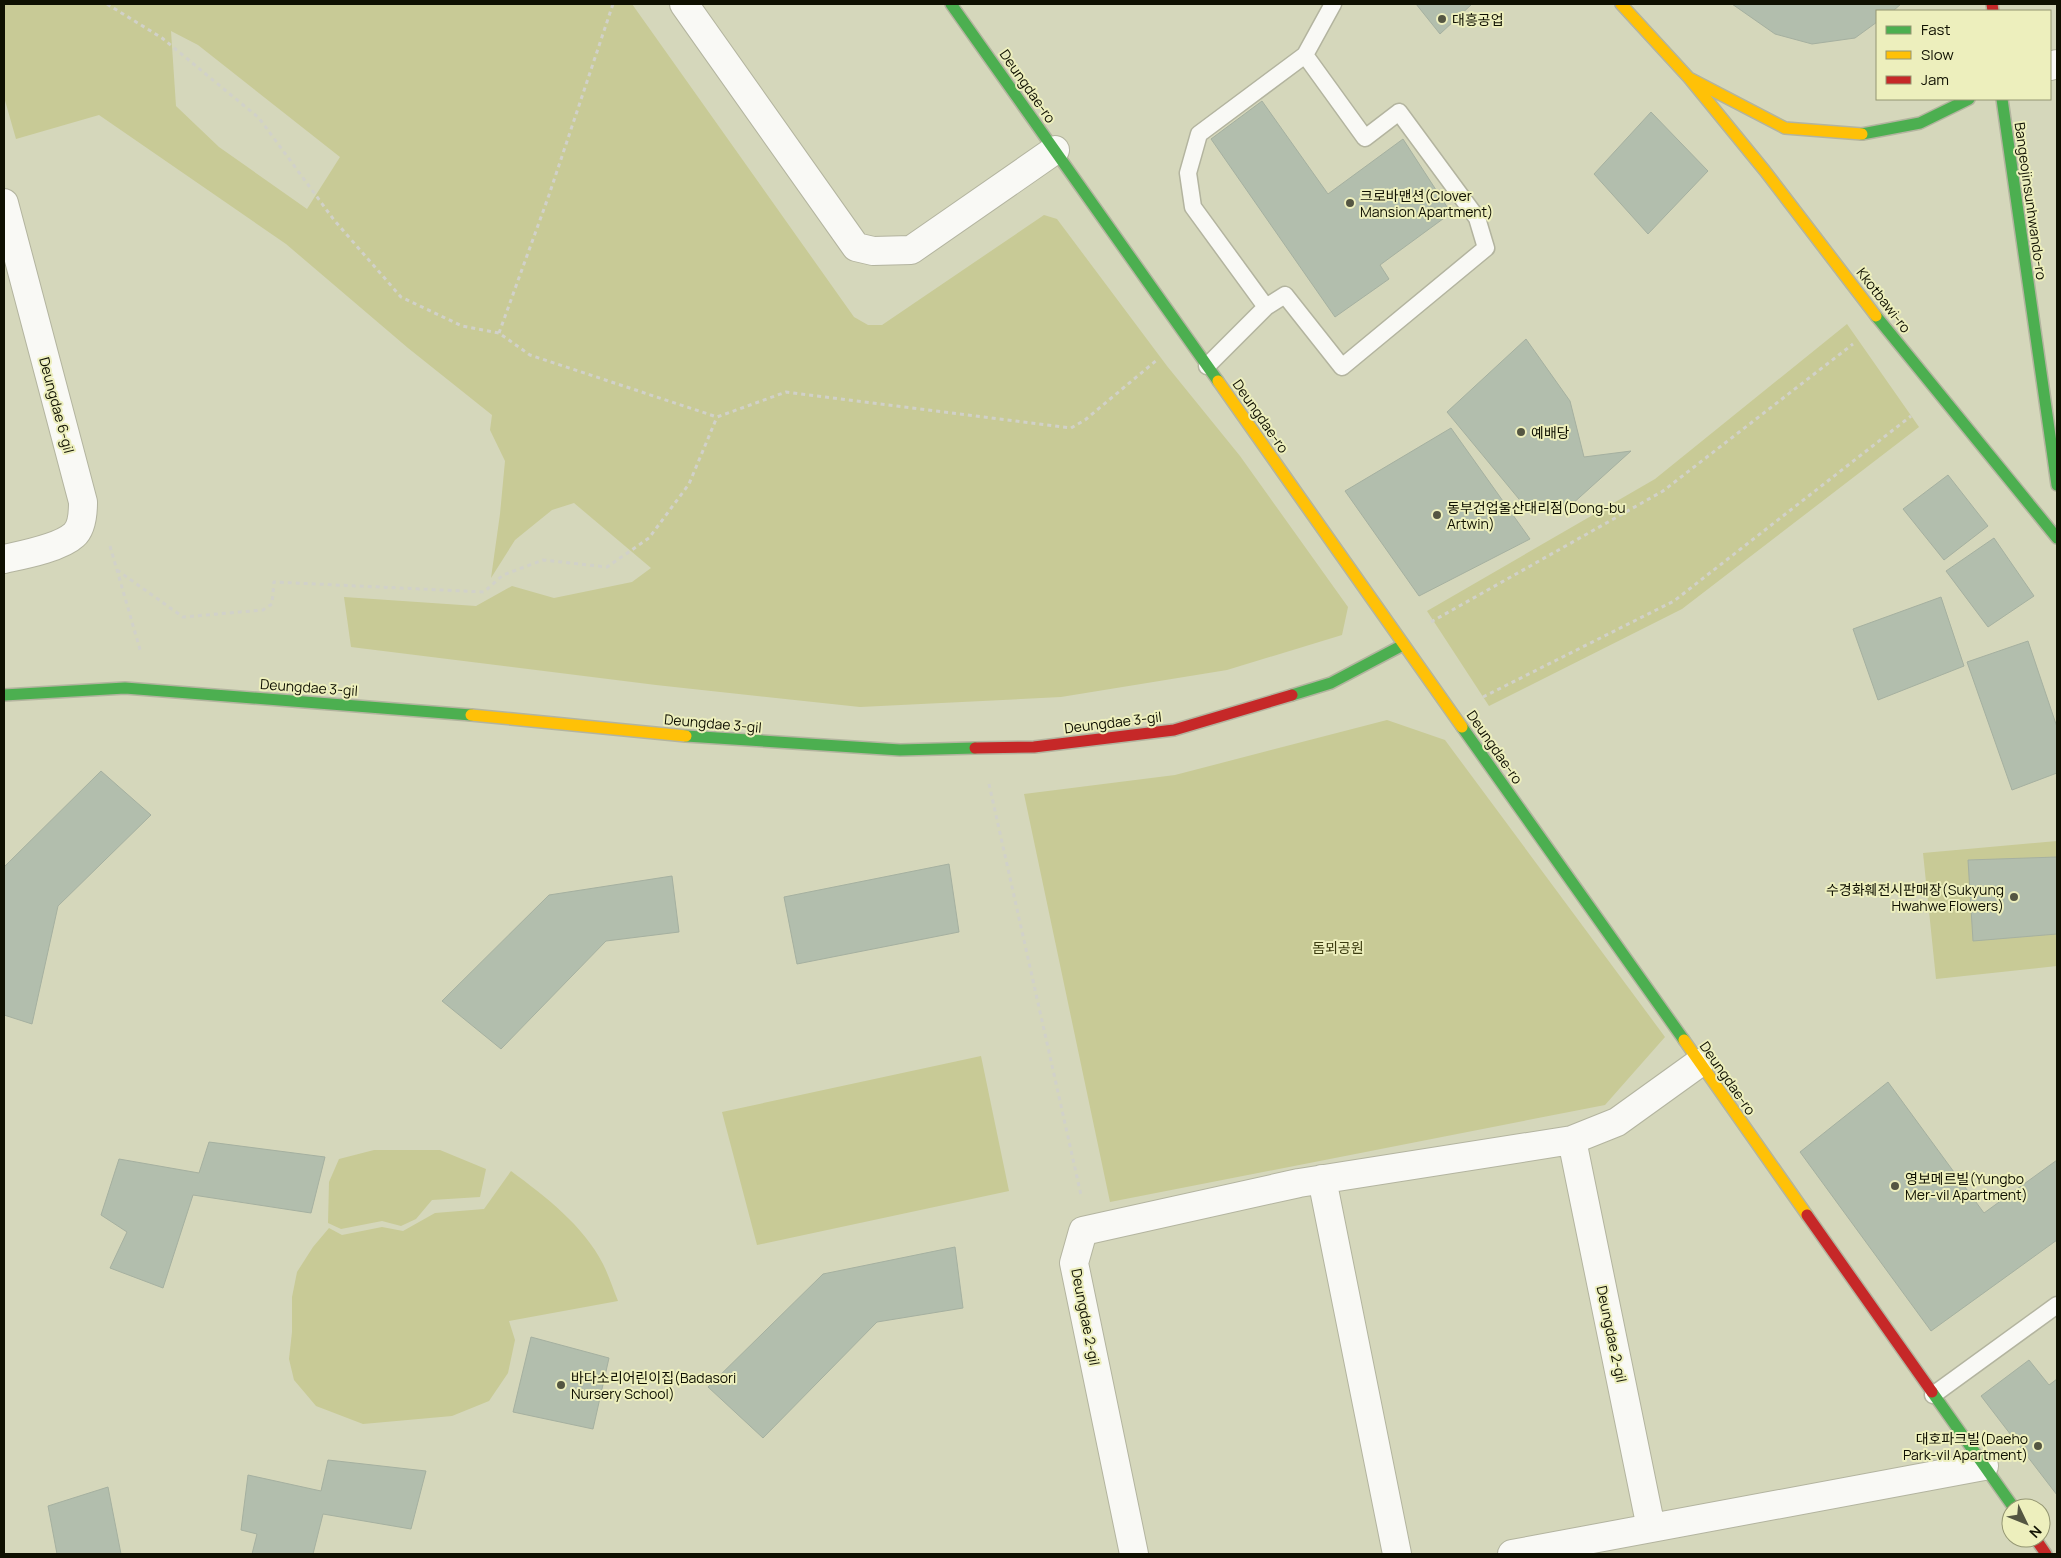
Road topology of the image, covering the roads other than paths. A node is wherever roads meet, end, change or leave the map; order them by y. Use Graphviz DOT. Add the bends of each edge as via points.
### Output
graph roads {
  1 [pos="684,4"];
  2 [pos="952,4"];
  3 [pos="1333,4"];
  4 [pos="1620,4"];
  5 [pos="1305,55"];
  6 [pos="1689,78"];
  7 [pos="1967,100"];
  8 [pos="2002,100"];
  9 [pos="1055,150"];
  10 [pos="4,203"];
  11 [pos="1266,307"];
  12 [pos="1207,366"];
  13 [pos="2057,485"];
  14 [pos="2057,538"];
  15 [pos="4,560"];
  16 [pos="1402,642"];
  17 [pos="4,695"];
  18 [pos="1699,1063"];
  19 [pos="1572,1140"];
  20 [pos="1322,1179"];
  21 [pos="2057,1305"];
  22 [pos="1933,1394"];
  23 [pos="1984,1466"];
  24 [pos="2007,1498"];
  25 [pos="1652,1528"];
  26 [pos="1134,1554"];
  27 [pos="1397,1554"];
  28 [pos="1512,1554"];
  1 -- 9 [label="street" via="856,247 873,251 911,250"];
  2 -- 9 [label="street, Deungdae-ro"];
  3 -- 5 [label="lane"];
  4 -- 6 [label="street, Kkotbawi-ro"];
  5 -- 11 [label="lane" via="1199,134 1188,173 1193,206"];
  5 -- 11 [label="lane" via="1365,138 1399,112 1477,218 1486,248 1342,366 1285,295"];
  6 -- 7 [label="street, Kkotbawi-ro" via="1785,128 1864,134 1920,123"];
  6 -- 14 [label="street, Kkotbawi-ro"];
  8 -- 13 [label="street, Bangeojinsunhwando-ro"];
  9 -- 12 [label="street, Deungdae-ro"];
  10 -- 15 [label="street, Deungdae 6-gil" via="83,502 82,516 74,535 52,546"];
  11 -- 12 [label="lane"];
  12 -- 16 [label="street, Deungdae-ro"];
  16 -- 17 [label="street, Deungdae 3-gil" via="1331,683 1174,730 1034,747 982,749 900,750 722,740 475,715 125,688"];
  16 -- 18 [label="street, Deungdae-ro"];
  18 -- 19 [label="street" via="1617,1122"];
  18 -- 22 [label="street, Deungdae-ro"];
  19 -- 20 [label="street"];
  19 -- 25 [label="street, Deungdae 2-gil"];
  20 -- 26 [label="street, Deungdae 2-gil" via="1083,1232 1074,1263"];
  20 -- 27 [label="street"];
  21 -- 22 [label="lane"];
  22 -- 23 [label="street, Deungdae-ro"];
  23 -- 24 [label="street, Deungdae-ro"];
  23 -- 25 [label="street"];
  25 -- 28 [label="street"];
}
